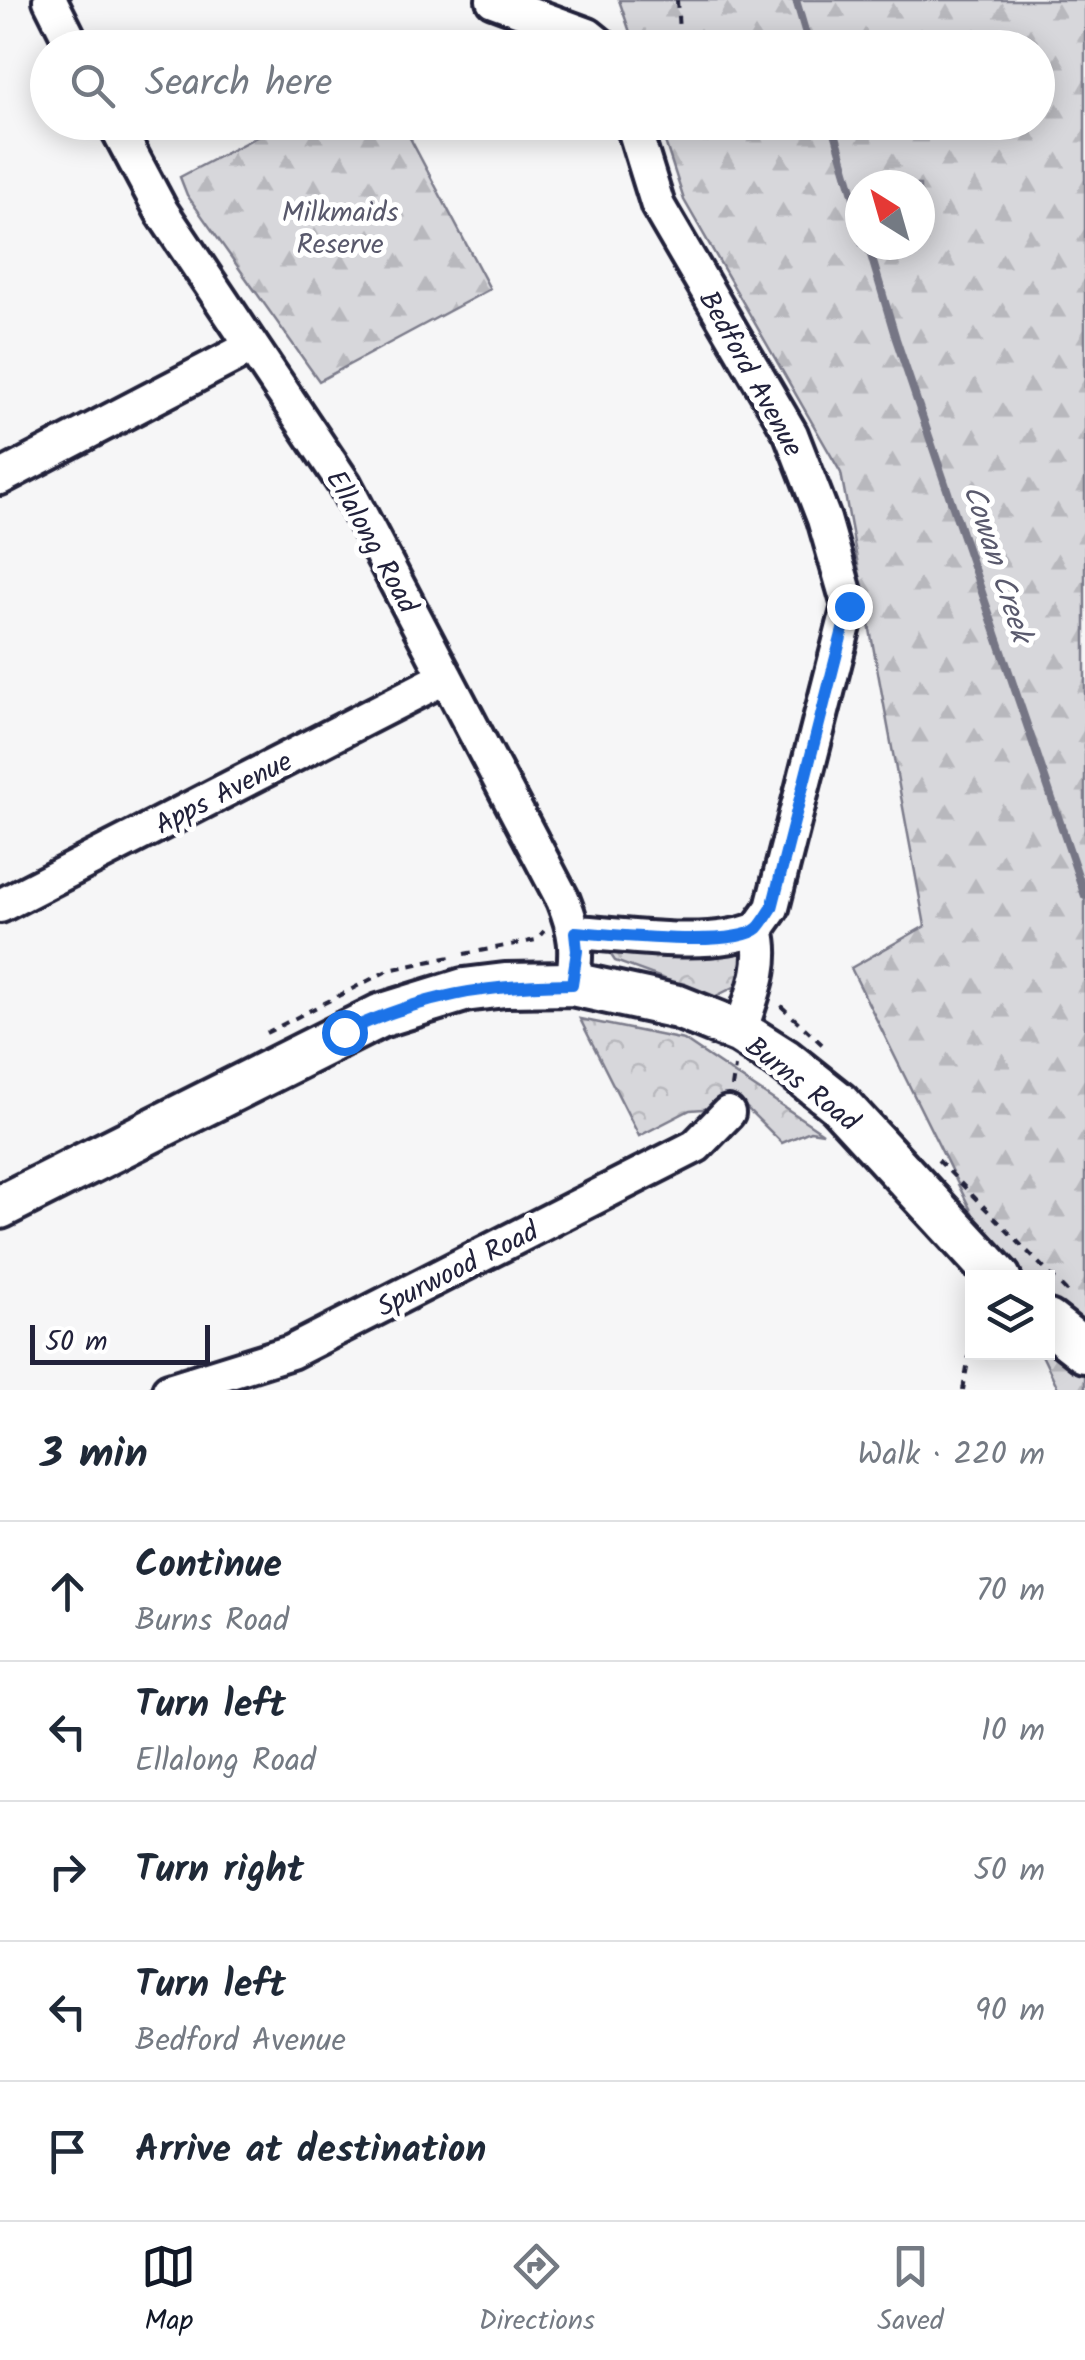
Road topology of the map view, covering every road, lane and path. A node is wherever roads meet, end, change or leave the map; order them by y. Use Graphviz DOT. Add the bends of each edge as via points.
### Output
graph roads {
  1 [pos="50,0"];
  2 [pos="493,0"];
  3 [pos="676,0"];
  4 [pos="65,30"];
  5 [pos="574,30"];
  6 [pos="678,30"];
  7 [pos="124,140"];
  8 [pos="638,140"];
  9 [pos="250,347"];
  10 [pos="0,478"];
  11 [pos="446,678"];
  12 [pos="0,906"];
  13 [pos="757,930"];
  14 [pos="575,932"];
  15 [pos="572,984"];
  16 [pos="740,1032"];
  17 [pos="728,1114"];
  18 [pos="0,1207"];
  19 [pos="992,1270"];
  20 [pos="1055,1327"];
  21 [pos="1085,1351"];
  22 [pos="968,1360"];
  23 [pos="168,1390"];
  24 [pos="963,1390"];
  1 -- 4 [label="street"];
  2 -- 5 [label="street"];
  3 -- 6 [label="path"];
  7 -- 9 [label="street, Ellalong Road"];
  8 -- 13 [label="street, Bedford Avenue" via="658,206 791,434 849,606 772,908"];
  9 -- 10 [label="street"];
  9 -- 11 [label="street, Ellalong Road" via="346,485"];
  11 -- 12 [label="street, Apps Avenue"];
  11 -- 14 [label="street, Ellalong Road"];
  13 -- 14 [label="street" via="712,940"];
  13 -- 16 [label="street, Bedford Avenue" via="761,968"];
  14 -- 15 [label="street, Ellalong Road"];
  15 -- 16 [label="main road, Burns Road" via="678,1006"];
  15 -- 18 [label="main road, Burns Road" via="464,990 380,1016"];
  16 -- 17 [label="path"];
  16 -- 19 [label="main road, Burns Road" via="838,1103"];
  17 -- 23 [label="street, Spurwood Road" via="696,1146 292,1352"];
  20 -- 21 [label="main road"];
  22 -- 24 [label="path"];
}
